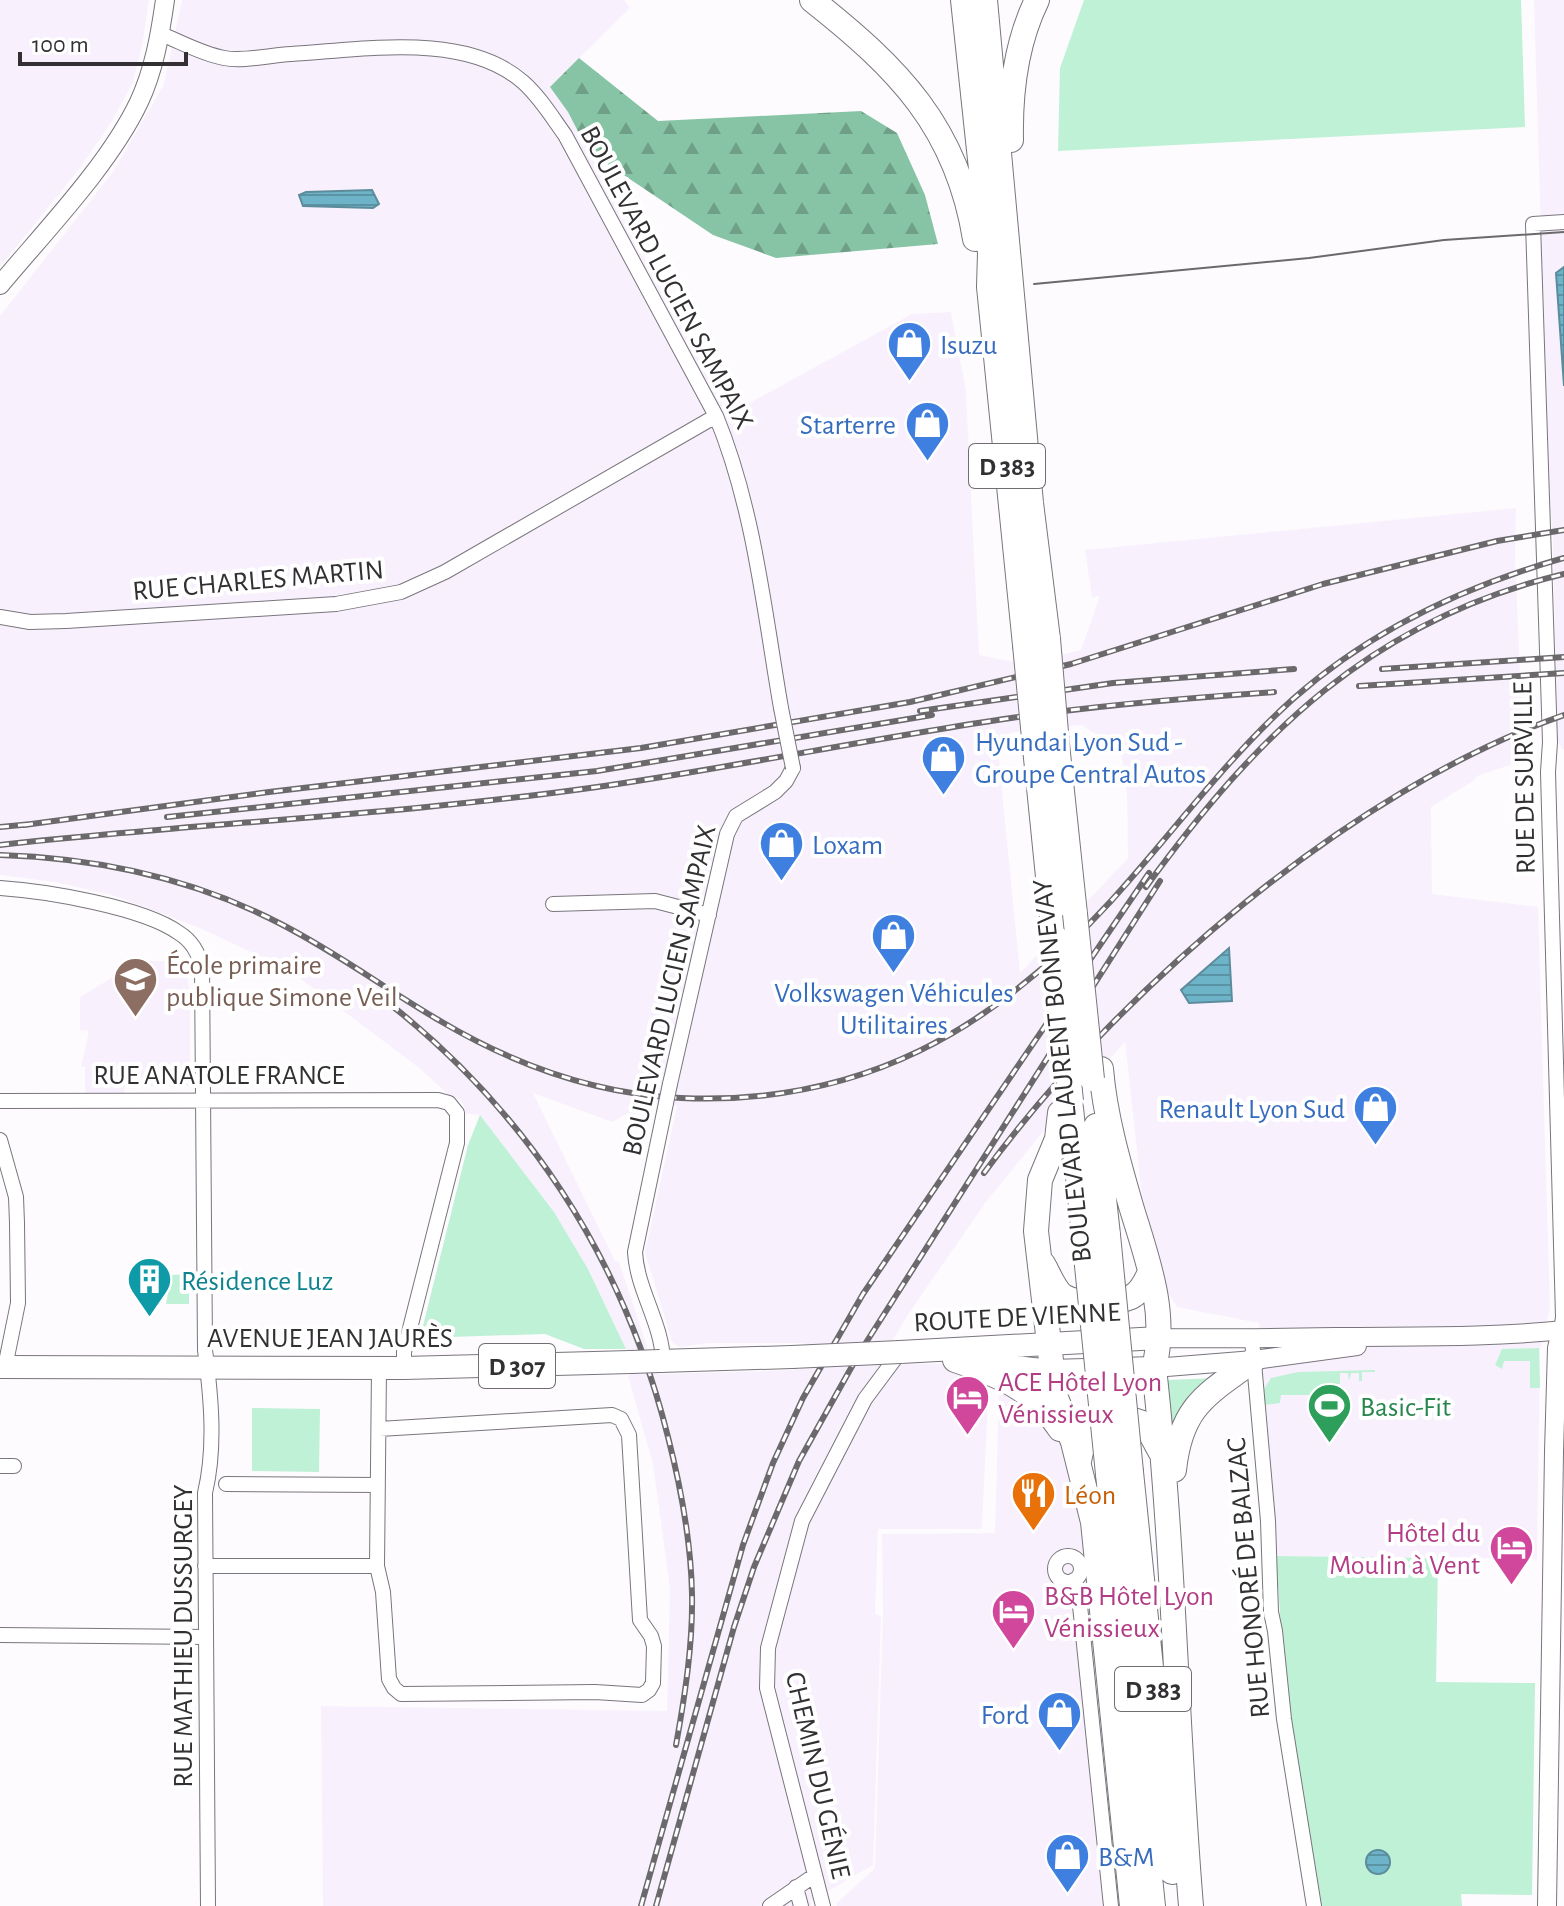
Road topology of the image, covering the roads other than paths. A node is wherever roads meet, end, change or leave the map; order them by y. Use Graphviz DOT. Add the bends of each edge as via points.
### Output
graph roads {
  1 [pos="165,0"];
  2 [pos="812,0"];
  3 [pos="963,0"];
  4 [pos="985,0"];
  5 [pos="1037,0"];
  6 [pos="161,34"];
  7 [pos="1564,222"];
  8 [pos="1005,230"];
  9 [pos="0,285"];
  10 [pos="989,287"];
  11 [pos="716,416"];
  12 [pos="0,617"];
  13 [pos="1036,642"];
  14 [pos="1046,746"];
  15 [pos="0,888"];
  16 [pos="553,904"];
  17 [pos="709,915"];
  18 [pos="1096,1074"];
  19 [pos="204,1100"];
  20 [pos="0,1101"];
  21 [pos="1065,1107"];
  22 [pos="0,1140"];
  23 [pos="1096,1235"];
  24 [pos="1038,1255"];
  25 [pos="1150,1272"];
  26 [pos="1562,1330"];
  27 [pos="1159,1338"];
  28 [pos="1048,1343"];
  29 [pos="1253,1350"];
  30 [pos="900,1352"];
  31 [pos="955,1360"];
  32 [pos="661,1361"];
  33 [pos="2,1367"];
  34 [pos="207,1367"];
  35 [pos="379,1368"];
  36 [pos="404,1368"];
  37 [pos="1154,1368"];
  38 [pos="1051,1371"];
  39 [pos="379,1429"];
  40 [pos="1079,1462"];
  41 [pos="1165,1468"];
  42 [pos="1120,1473"];
  43 [pos="226,1484"];
  44 [pos="378,1485"];
  45 [pos="1089,1496"];
  46 [pos="1168,1520"];
  47 [pos="1077,1560"];
  48 [pos="205,1566"];
  49 [pos="377,1566"];
  50 [pos="1074,1580"];
  51 [pos="0,1635"];
  52 [pos="205,1637"];
  53 [pos="1557,1694"];
  54 [pos="815,1875"];
  55 [pos="796,1887"];
  56 [pos="208,1906"];
  57 [pos="770,1906"];
  58 [pos="801,1906"];
  59 [pos="823,1906"];
  60 [pos="1111,1906"];
  61 [pos="1132,1906"];
  62 [pos="1153,1906"];
  63 [pos="1175,1906"];
  64 [pos="1193,1906"];
  65 [pos="1314,1906"];
  66 [pos="1547,1906"];
  1 -- 6 [label="main road"];
  2 -- 10 [label="highway" via="888,66 931,117 962,184"];
  3 -- 10 [label="highway, D 383" via="990,253"];
  4 -- 8 [label="highway, D 383"];
  5 -- 8 [label="highway" via="1014,74"];
  6 -- 9 [label="main road" via="138,102 122,131"];
  6 -- 11 [label="street, BOULEVARD LUCIEN SAMPAIX" via="225,58 374,49 461,52 522,81 565,135"];
  7 -- 26 [label="street, RUE DE SURVILLE" via="1533,224"];
  8 -- 13 [label="highway, BOULEVARD LAURENT BONNEVAY / D 383" via="1031,503"];
  10 -- 13 [label="highway, BOULEVARD LAURENT BONNEVAY / D 383"];
  11 -- 12 [label="street, RUE CHARLES MARTIN" via="445,572 401,592 336,604 139,618 30,622"];
  11 -- 17 [label="street, BOULEVARD LUCIEN SAMPAIX, bridge" via="745,503 793,768 775,792 736,816"];
  13 -- 14 [label="highway, BOULEVARD LAURENT BONNEVAY / D 383, bridge"];
  14 -- 18 [label="highway, BOULEVARD LAURENT BONNEVAY / D 383, bridge" via="1064,807 1080,909"];
  14 -- 21 [label="highway, BOULEVARD LAURENT BONNEVAY / D 383, bridge"];
  15 -- 19 [label="street, RUE MATHIEU DUSSURGEY" via="99,904 161,923 186,938 202,968"];
  16 -- 17 [label="street" via="655,901"];
  17 -- 32 [label="street, BOULEVARD LUCIEN SAMPAIX, bridge" via="635,1252 660,1338"];
  18 -- 23 [label="highway, BOULEVARD LAURENT BONNEVAY / D 383"];
  18 -- 25 [label="highway"];
  19 -- 20 [label="street, RUE ANATOLE FRANCE"];
  19 -- 34 [label="street, RUE MATHIEU DUSSURGEY"];
  19 -- 36 [label="street, RUE ANATOLE FRANCE" via="438,1100 457,1113 457,1143"];
  21 -- 23 [label="highway, BOULEVARD LAURENT BONNEVAY / D 383"];
  21 -- 24 [label="highway" via="1037,1196"];
  22 -- 33 [label="street" via="16,1197 18,1303"];
  23 -- 42 [label="highway, BOULEVARD LAURENT BONNEVAY / D 383, bridge"];
  24 -- 25 [label="highway" via="1058,1291 1076,1300 1132,1296"];
  24 -- 28 [label="highway"];
  25 -- 27 [label="highway"];
  26 -- 29 [label="main road, ROUTE DE VIENNE" via="1391,1338 1332,1350"];
  26 -- 53 [label="main road" via="1554,1437"];
  27 -- 28 [label="main road, ROUTE DE VIENNE / D 307"];
  27 -- 29 [label="main road, ROUTE DE VIENNE"];
  27 -- 37 [label="highway"];
  28 -- 30 [label="main road, ROUTE DE VIENNE / D 307"];
  28 -- 38 [label="highway"];
  29 -- 37 [label="main road, ROUTE DE VIENNE"];
  29 -- 46 [label="highway" via="1189,1415 1175,1456"];
  29 -- 65 [label="street, RUE HONORÉ DE BALZAC" via="1271,1612"];
  30 -- 31 [label="main road, ROUTE DE VIENNE / D 307"];
  30 -- 32 [label="main road, AVENUE JEAN JAURÈS / D 307, bridge"];
  30 -- 54 [label="street, CHEMIN DU GÉNIE" via="865,1399 802,1521 768,1648 767,1688"];
  31 -- 38 [label="main road, ROUTE DE VIENNE / D 307"];
  31 -- 40 [label="highway" via="996,1374 1029,1395 1055,1421"];
  32 -- 36 [label="main road, AVENUE JEAN JAURÈS / D 307, bridge"];
  33 -- 34 [label="main road, AVENUE JEAN JAURÈS / D 307"];
  34 -- 35 [label="main road, AVENUE JEAN JAURÈS / D 307"];
  34 -- 48 [label="street, RUE MATHIEU DUSSURGEY"];
  35 -- 36 [label="main road, AVENUE JEAN JAURÈS / D 307"];
  35 -- 39 [label="street"];
  37 -- 38 [label="main road, ROUTE DE VIENNE / D 307"];
  37 -- 41 [label="highway"];
  38 -- 40 [label="highway"];
  39 -- 44 [label="street"];
  39 -- 49 [label="street" via="612,1415 621,1419 629,1435 640,1620 654,1646 653,1683 642,1695 401,1694 389,1679"];
  40 -- 41 [label="highway" via="1086,1436 1097,1424 1124,1418 1151,1431"];
  40 -- 45 [label="highway"];
  41 -- 46 [label="highway"];
  42 -- 62 [label="highway, BOULEVARD LAURENT BONNEVAY / D 383"];
  42 -- 63 [label="highway, BOULEVARD LAURENT BONNEVAY / D 383"];
  43 -- 44 [label="street"];
  44 -- 49 [label="street"];
  45 -- 47 [label="street" via="1089,1539"];
  45 -- 61 [label="highway"];
  46 -- 64 [label="highway"];
  47 -- 50 [label="street" via="1081,1571"];
  47 -- 50 [label="street" via="1065,1557 1056,1567 1059,1578"];
  48 -- 49 [label="street"];
  48 -- 52 [label="street, RUE MATHIEU DUSSURGEY"];
  50 -- 60 [label="street"];
  51 -- 52 [label="street"];
  52 -- 56 [label="street, RUE MATHIEU DUSSURGEY"];
  53 -- 66 [label="main road"];
  54 -- 55 [label="street"];
  54 -- 59 [label="street, CHEMIN DU GÉNIE"];
  55 -- 57 [label="street"];
  55 -- 58 [label="street"];
}
